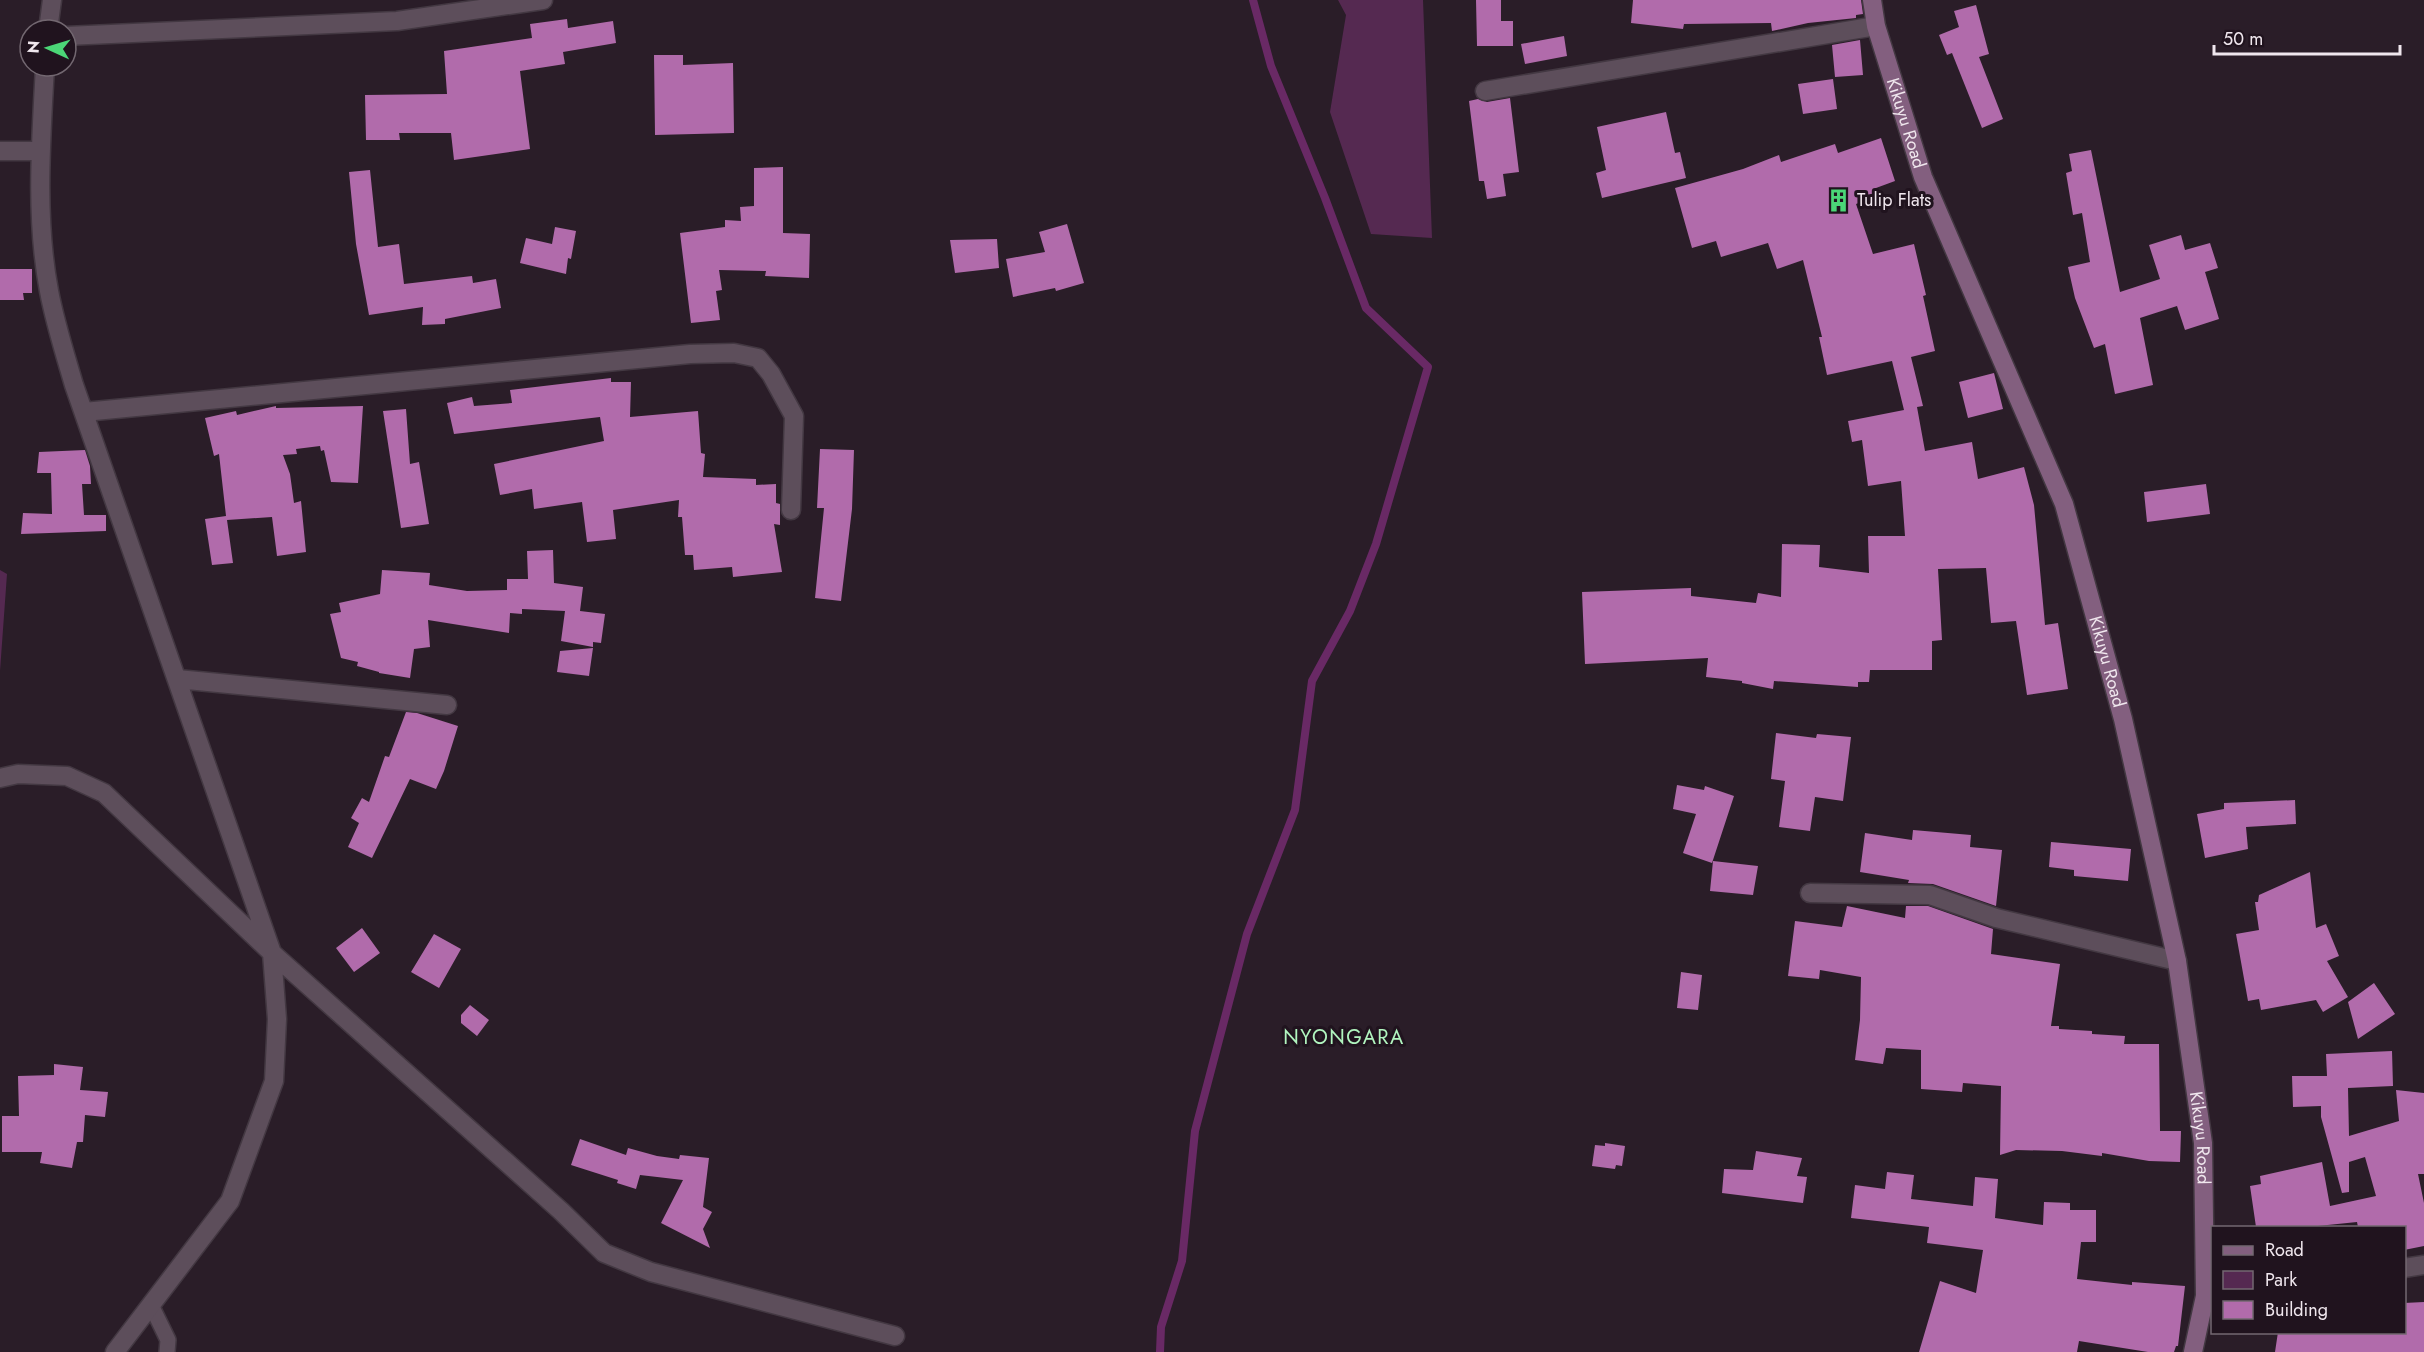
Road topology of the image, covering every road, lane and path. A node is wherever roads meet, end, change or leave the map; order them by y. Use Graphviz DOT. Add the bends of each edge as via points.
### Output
graph roads {
  1 [pos="52,0"];
  2 [pos="543,0"];
  3 [pos="1872,0"];
  4 [pos="50,18"];
  5 [pos="1876,26"];
  6 [pos="78,35"];
  7 [pos="44,78"];
  8 [pos="1485,91"];
  9 [pos="0,151"];
  10 [pos="41,151"];
  11 [pos="84,412"];
  12 [pos="791,510"];
  13 [pos="177,679"];
  14 [pos="447,705"];
  15 [pos="0,778"];
  16 [pos="1810,893"];
  17 [pos="272,953"];
  18 [pos="2177,961"];
  19 [pos="2424,1265"];
  20 [pos="2406,1268"];
  21 [pos="2209,1296"];
  22 [pos="151,1305"];
  23 [pos="895,1336"];
  24 [pos="115,1352"];
  25 [pos="167,1352"];
  26 [pos="2193,1352"];
  1 -- 4 [label="street"];
  2 -- 6 [label="street" via="397,21"];
  3 -- 5 [label="main road, Kikuyu Road"];
  5 -- 8 [label="street"];
  5 -- 18 [label="main road, Kikuyu Road" via="1923,177 2064,504 2122,719"];
  7 -- 10 [label="street"];
  9 -- 10 [label="street"];
  10 -- 11 [label="street" via="43,240 49,291"];
  11 -- 12 [label="street" via="734,352 758,358 794,416"];
  11 -- 13 [label="street"];
  13 -- 14 [label="street"];
  13 -- 17 [label="street"];
  15 -- 17 [label="street" via="18,774 67,776 104,793"];
  16 -- 18 [label="street" via="1930,895 1996,918"];
  17 -- 22 [label="street" via="277,1019 274,1081 230,1201"];
  17 -- 23 [label="street" via="603,1252 651,1272"];
  18 -- 21 [label="main road, Kikuyu Road" via="2203,1143"];
  19 -- 20 [label="street"];
  21 -- 26 [label="main road, Kikuyu Road"];
  22 -- 24 [label="street"];
  22 -- 25 [label="lane" via="168,1340"];
}
